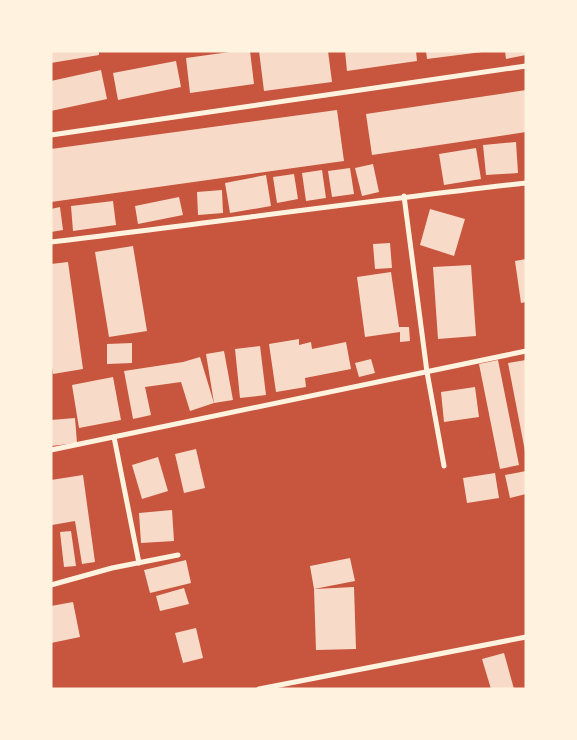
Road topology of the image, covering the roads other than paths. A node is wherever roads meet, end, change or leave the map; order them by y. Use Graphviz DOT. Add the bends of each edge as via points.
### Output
graph roads {
  1 [pos="526,66"];
  2 [pos="51,136"];
  3 [pos="526,182"];
  4 [pos="404,196"];
  5 [pos="51,242"];
  6 [pos="526,351"];
  7 [pos="427,372"];
  8 [pos="114,437"];
  9 [pos="51,450"];
  10 [pos="444,466"];
  11 [pos="178,555"];
  12 [pos="139,563"];
  13 [pos="51,585"];
  14 [pos="526,637"];
  15 [pos="259,689"];
  1 -- 2 [label="street"];
  3 -- 4 [label="street"];
  4 -- 5 [label="street"];
  4 -- 7 [label="street"];
  6 -- 7 [label="street"];
  7 -- 8 [label="street"];
  7 -- 10 [label="street"];
  8 -- 9 [label="street"];
  8 -- 12 [label="street"];
  11 -- 12 [label="street"];
  12 -- 13 [label="street"];
  14 -- 15 [label="street"];
}
